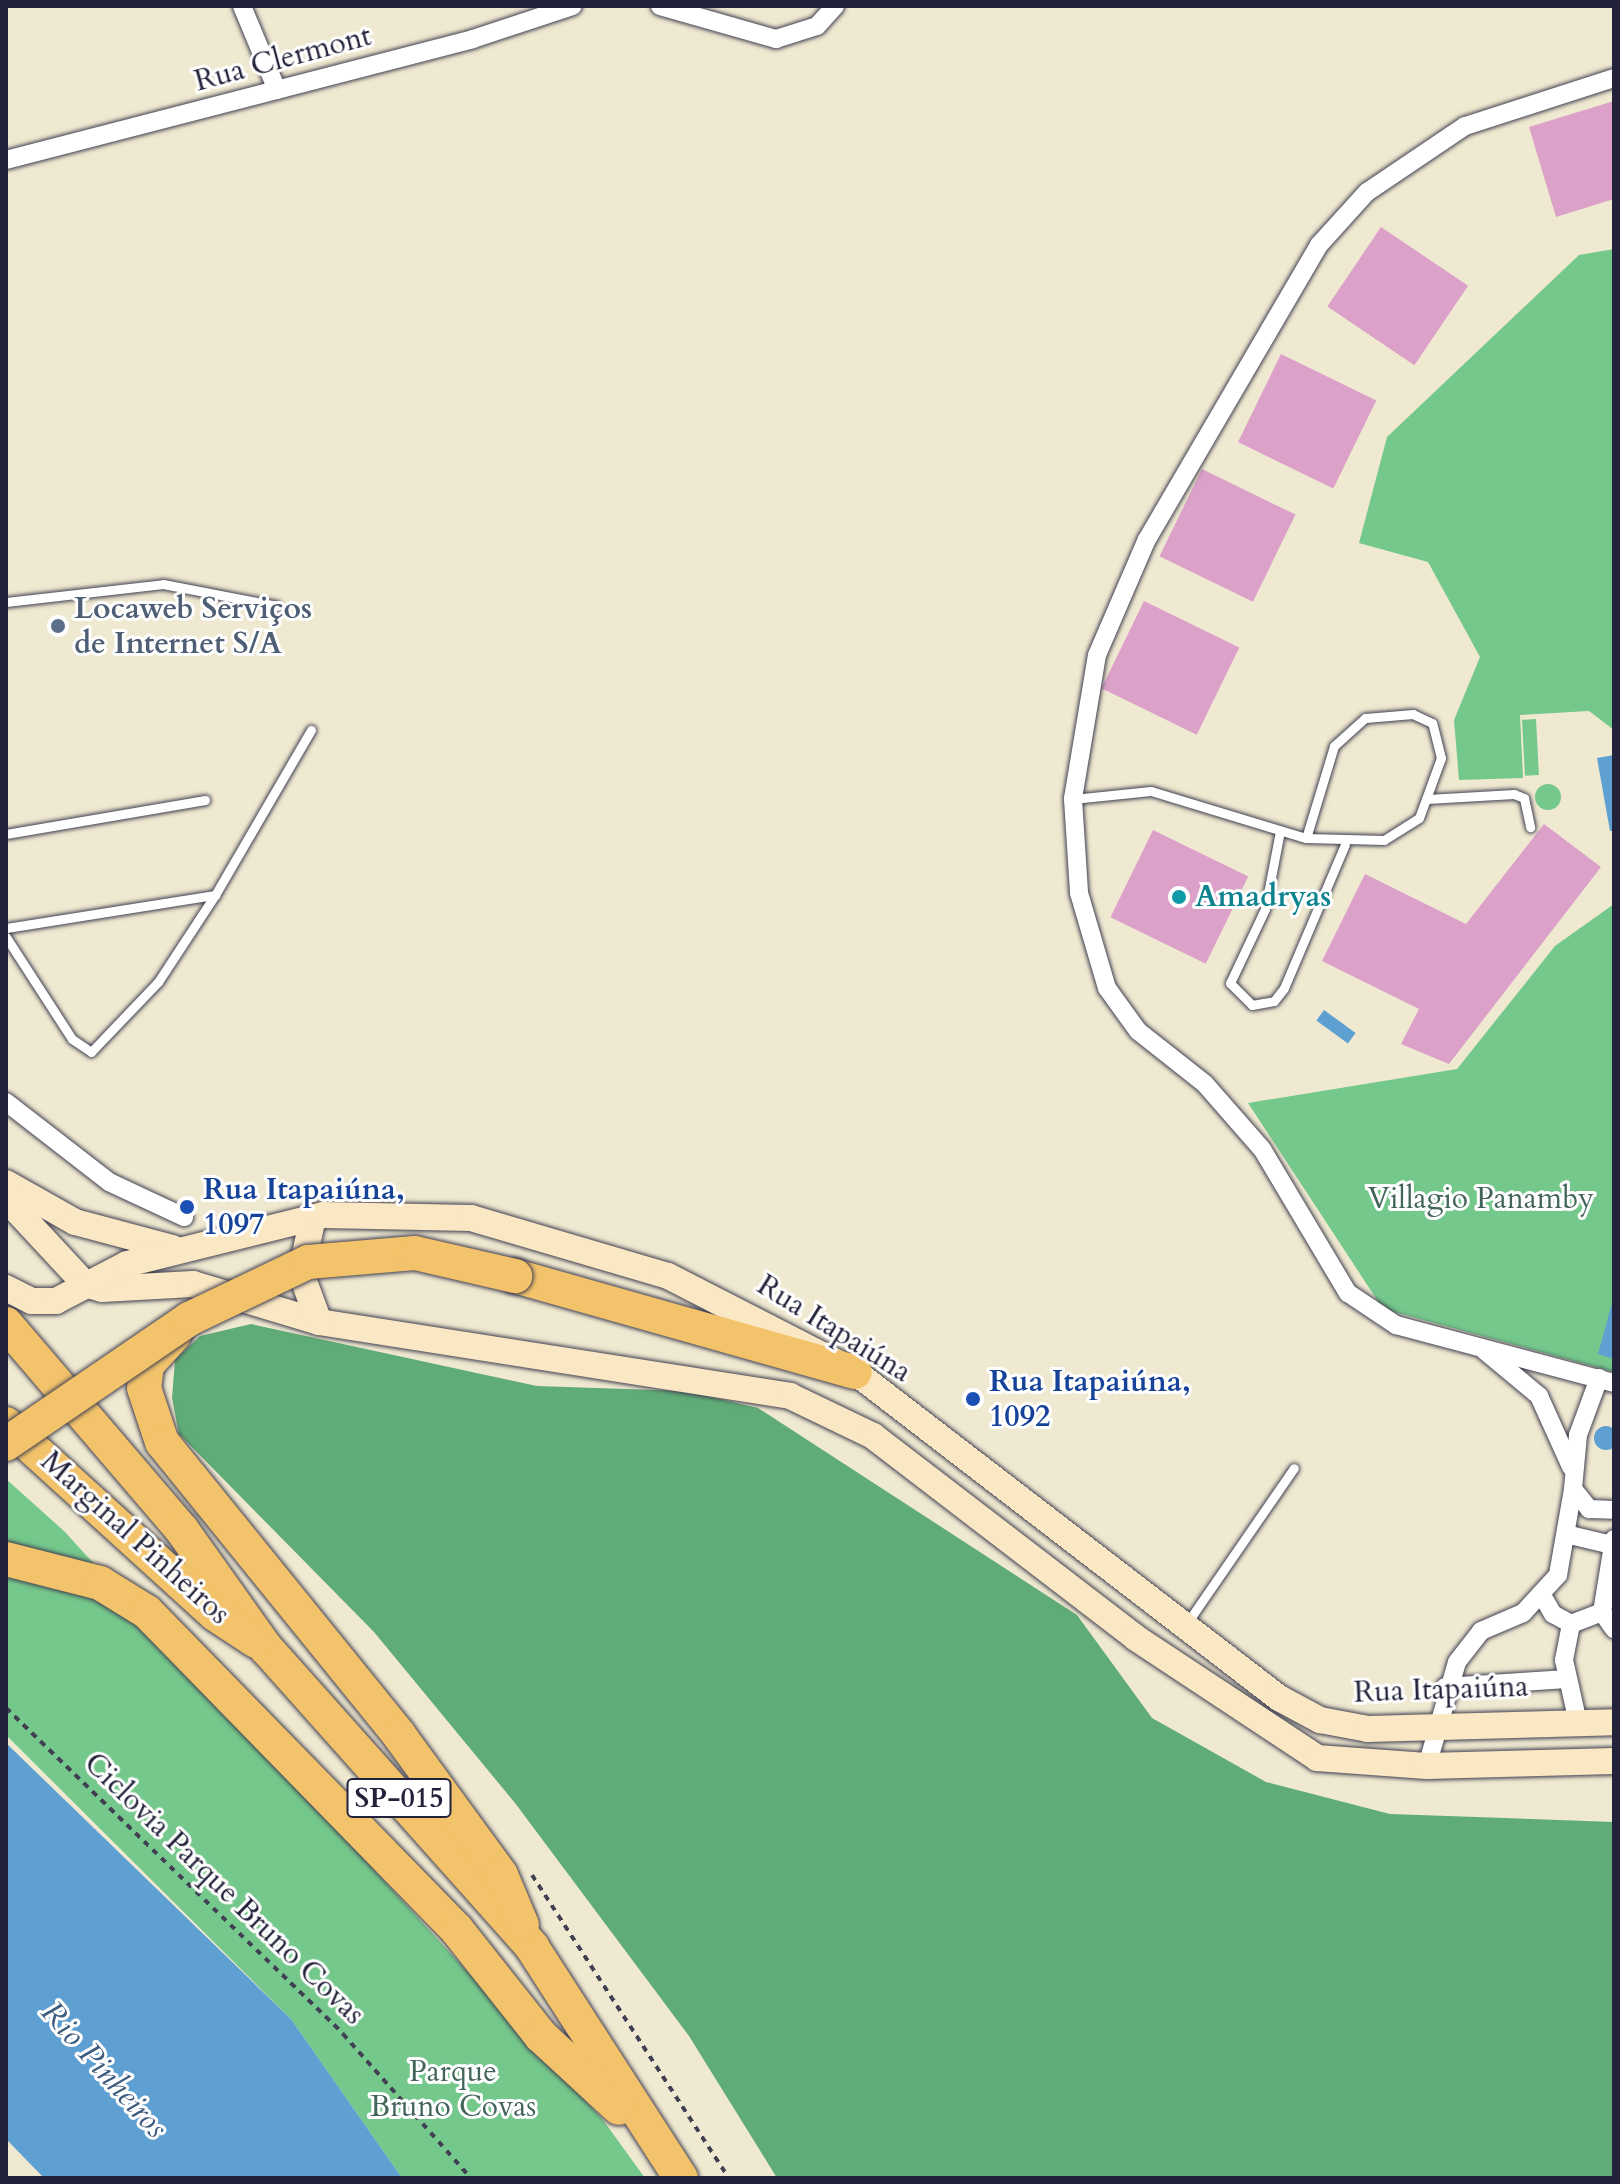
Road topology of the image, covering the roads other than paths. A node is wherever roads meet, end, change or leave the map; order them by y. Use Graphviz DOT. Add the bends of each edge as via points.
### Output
graph roads {
  1 [pos="242,6"];
  2 [pos="573,6"];
  3 [pos="660,6"];
  4 [pos="835,6"];
  5 [pos="1614,78"];
  6 [pos="277,90"];
  7 [pos="6,160"];
  8 [pos="6,602"];
  9 [pos="277,606"];
  10 [pos="311,730"];
  11 [pos="1073,799"];
  12 [pos="1427,799"];
  13 [pos="205,800"];
  14 [pos="1530,827"];
  15 [pos="1280,831"];
  16 [pos="6,834"];
  17 [pos="1306,838"];
  18 [pos="1345,844"];
  19 [pos="215,895"];
  20 [pos="6,928"];
  21 [pos="6,937"];
  22 [pos="6,1102"];
  23 [pos="6,1183"];
  24 [pos="6,1199"];
  25 [pos="184,1217"];
  26 [pos="313,1217"];
  27 [pos="189,1250"];
  28 [pos="63,1259"];
  29 [pos="85,1284"];
  30 [pos="8,1302"];
  31 [pos="254,1307"];
  32 [pos="319,1322"];
  33 [pos="1476,1343"];
  34 [pos="855,1372"];
  35 [pos="1606,1380"];
  36 [pos="6,1424"];
  37 [pos="6,1444"];
  38 [pos="1294,1468"];
  39 [pos="1572,1469"];
  40 [pos="1573,1489"];
  41 [pos="1614,1510"];
  42 [pos="1570,1535"];
  43 [pos="1613,1542"];
  44 [pos="6,1559"];
  45 [pos="1543,1597"];
  46 [pos="1602,1612"];
  47 [pos="1571,1624"];
  48 [pos="1186,1626"];
  49 [pos="1614,1629"];
  50 [pos="266,1648"];
  51 [pos="1567,1679"];
  52 [pos="1445,1687"];
  53 [pos="1577,1718"];
  54 [pos="1437,1722"];
  55 [pos="1614,1722"];
  56 [pos="1614,1761"];
  57 [pos="1427,1766"];
  58 [pos="532,1947"];
  59 [pos="652,2139"];
  60 [pos="681,2178"];
  1 -- 6 [label="street"];
  2 -- 6 [label="street, Rua Clermont"];
  3 -- 4 [label="street" via="776,39 817,26"];
  5 -- 11 [label="street" via="1465,126 1367,192 1319,245 1147,539 1097,655"];
  6 -- 7 [label="street, Rua Clermont"];
  8 -- 9 [label="lane" via="163,584"];
  10 -- 19 [label="lane"];
  11 -- 15 [label="lane" via="1151,791"];
  11 -- 33 [label="street" via="1087,938 1107,988 1138,1031 1205,1084 1262,1149 1348,1293 1396,1325"];
  12 -- 14 [label="lane" via="1514,794 1524,798"];
  12 -- 17 [label="lane" via="1441,758 1432,723 1413,714 1365,718 1334,746"];
  12 -- 18 [label="lane" via="1403,834"];
  13 -- 16 [label="lane"];
  15 -- 17 [label="lane"];
  15 -- 18 [label="lane" via="1265,909 1230,983 1252,1005 1274,1001 1284,988"];
  17 -- 18 [label="lane"];
  19 -- 20 [label="lane"];
  19 -- 21 [label="lane" via="158,982 91,1052 72,1039"];
  22 -- 25 [label="street" via="109,1182"];
  23 -- 27 [label="main road" via="111,1236"];
  24 -- 28 [label="main road"];
  26 -- 27 [label="main road, Rua Itapaiúna"];
  26 -- 32 [label="main road" via="301,1273"];
  26 -- 34 [label="main road, Rua Itapaiúna" via="354,1211 471,1218 668,1276"];
  27 -- 29 [label="main road, Rua Itapaiúna" via="127,1264"];
  28 -- 29 [label="main road"];
  28 -- 30 [label="main road" via="48,1292"];
  29 -- 30 [label="main road, Rua Itapaiúna" via="45,1303"];
  29 -- 31 [label="main road" via="112,1291 193,1284"];
  30 -- 50 [label="highway" via="99,1441 182,1530"];
  31 -- 32 [label="main road"];
  31 -- 58 [label="highway" via="199,1319 162,1342 147,1365 150,1418 492,1862"];
  32 -- 57 [label="main road" via="790,1396 873,1436 1277,1737 1337,1763"];
  33 -- 35 [label="street"];
  33 -- 39 [label="street" via="1539,1396"];
  34 -- 37 [label="highway, bridge" via="415,1253 308,1262 189,1319"];
  34 -- 48 [label="main road, Rua Itapaiúna"];
  35 -- 39 [label="street"];
  36 -- 50 [label="highway, Marginal Pinheiros / SP-015" via="215,1614"];
  38 -- 48 [label="lane"];
  39 -- 40 [label="street"];
  40 -- 41 [label="street" via="1589,1509"];
  40 -- 42 [label="street"];
  42 -- 43 [label="street"];
  42 -- 45 [label="street"];
  43 -- 46 [label="street"];
  44 -- 59 [label="highway" via="100,1583 147,1612 457,1930 541,2036"];
  45 -- 47 [label="street" via="1553,1614"];
  45 -- 52 [label="street" via="1523,1613 1481,1631"];
  46 -- 47 [label="street"];
  46 -- 49 [label="street"];
  47 -- 51 [label="street"];
  48 -- 54 [label="main road, Rua Itapaiúna" via="1320,1720 1368,1729"];
  50 -- 58 [label="highway, SP-015"];
  51 -- 52 [label="street"];
  51 -- 53 [label="street"];
  52 -- 54 [label="street"];
  53 -- 54 [label="main road, Rua Itapaiúna"];
  53 -- 55 [label="main road, Rua Itapaiúna"];
  54 -- 57 [label="street"];
  56 -- 57 [label="main road"];
  58 -- 59 [label="highway, SP-015"];
  59 -- 60 [label="highway, SP-015"];
}
